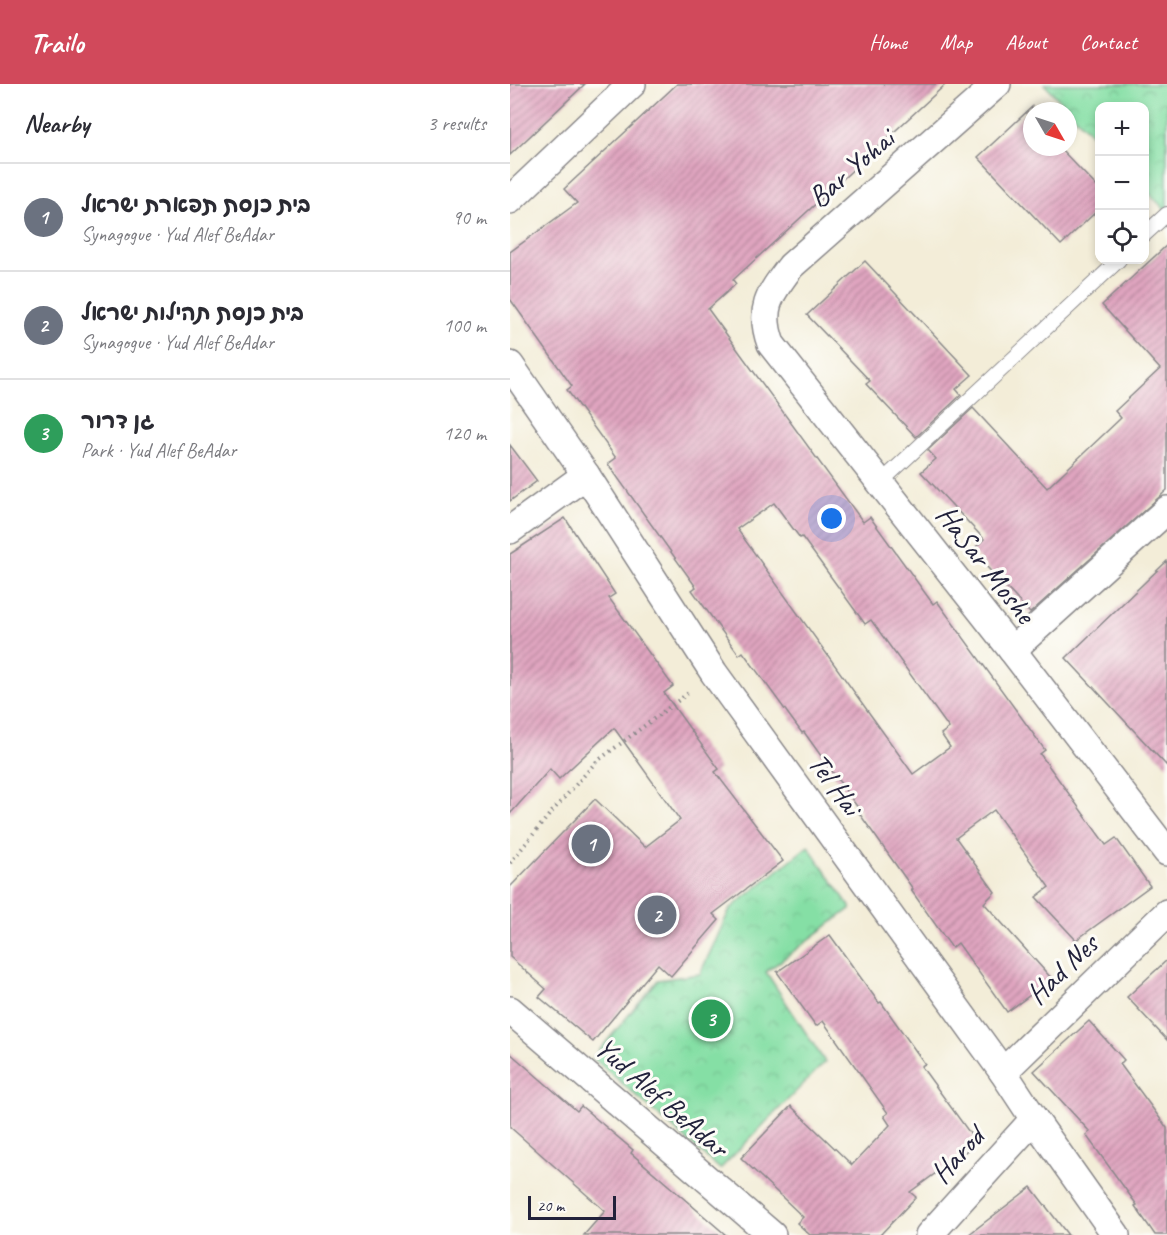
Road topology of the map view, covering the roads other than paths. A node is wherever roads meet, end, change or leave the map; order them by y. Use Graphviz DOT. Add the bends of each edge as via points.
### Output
graph roads {
  1 [pos="632,84"];
  2 [pos="997,84"];
  3 [pos="510,200"];
  4 [pos="1167,214"];
  5 [pos="1149,230"];
  6 [pos="1115,264"];
  7 [pos="764,313"];
  8 [pos="510,365"];
  9 [pos="586,475"];
  10 [pos="881,482"];
  11 [pos="1167,510"];
  12 [pos="510,530"];
  13 [pos="1012,650"];
  14 [pos="1167,852"];
  15 [pos="1167,913"];
  16 [pos="510,1010"];
  17 [pos="1003,1072"];
  18 [pos="1034,1119"];
  19 [pos="772,1235"];
  20 [pos="929,1235"];
  21 [pos="1116,1235"];
  1 -- 3 [label="street"];
  2 -- 7 [label="street, Bar Yohai" via="790,266 770,294"];
  4 -- 5 [label="lane"];
  6 -- 10 [label="lane"];
  7 -- 10 [label="street, HaSar Moshe" via="771,344"];
  8 -- 9 [label="street, Tel Hai"];
  9 -- 12 [label="street"];
  9 -- 17 [label="street, Tel Hai" via="714,673"];
  10 -- 13 [label="street, HaSar Moshe"];
  11 -- 13 [label="street"];
  13 -- 14 [label="street, HaSar Moshe"];
  15 -- 17 [label="street, Had Nes"];
  16 -- 19 [label="street, Yud Alef BeAdar"];
  17 -- 18 [label="street, Tel Hai"];
  18 -- 20 [label="street, Harod"];
  18 -- 21 [label="street, Tel Hai"];
}
